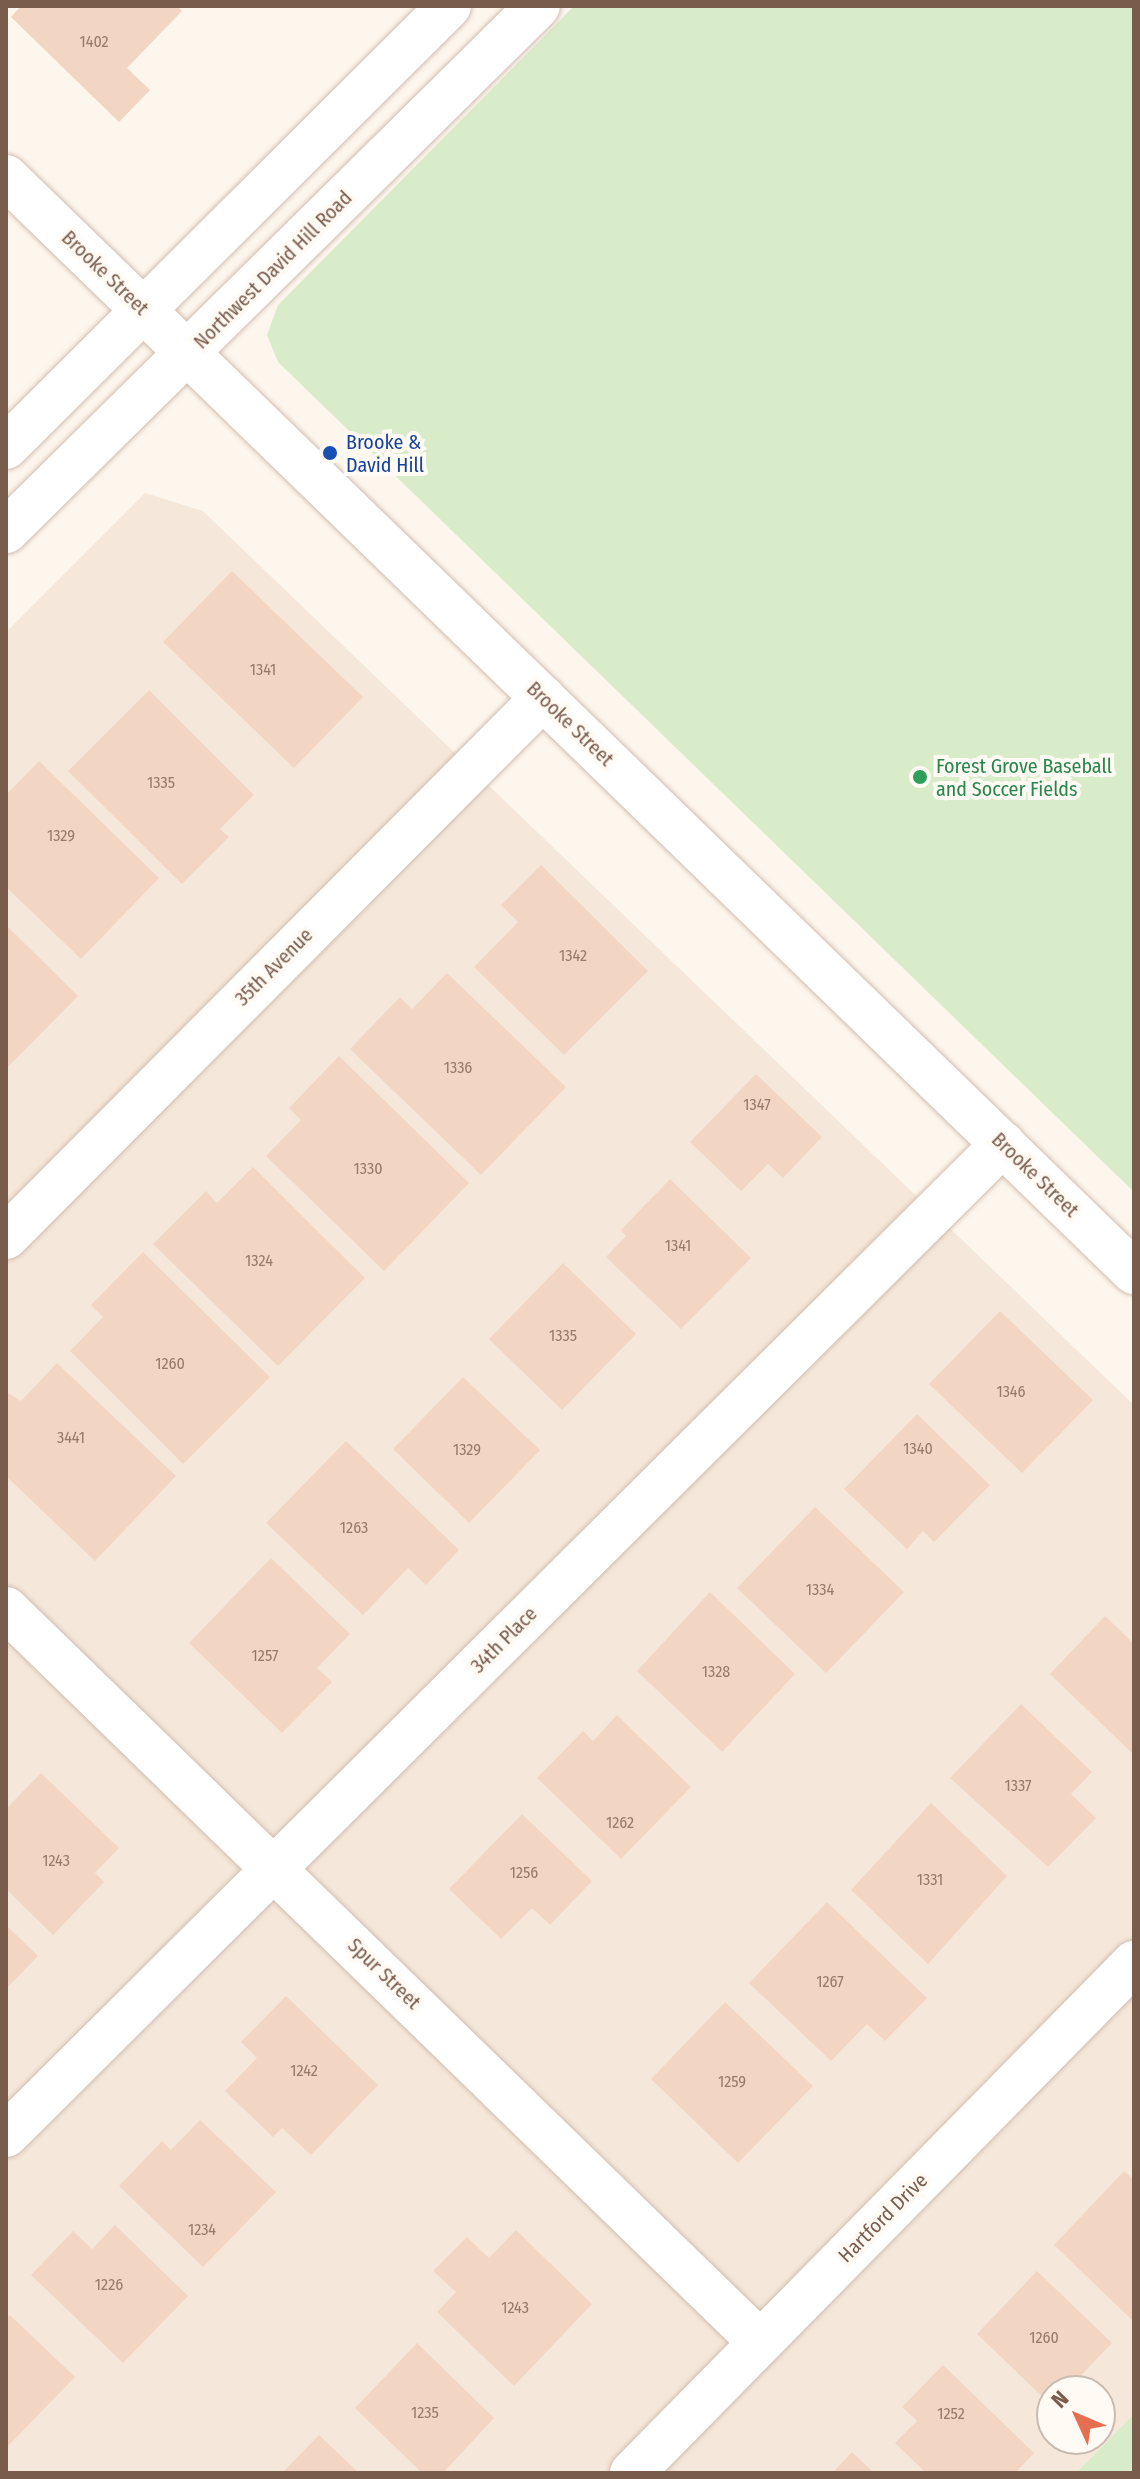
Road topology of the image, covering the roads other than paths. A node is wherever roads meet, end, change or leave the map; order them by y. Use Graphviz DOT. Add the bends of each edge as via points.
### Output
graph roads {
  1 [pos="449,6"];
  2 [pos="538,6"];
  3 [pos="6,177"];
  4 [pos="142,309"];
  5 [pos="189,354"];
  6 [pos="6,447"];
  7 [pos="6,531"];
  8 [pos="543,698"];
  9 [pos="1003,1144"];
  10 [pos="6,1237"];
  11 [pos="1134,1272"];
  12 [pos="6,1609"];
  13 [pos="275,1866"];
  14 [pos="1134,1963"];
  15 [pos="6,2135"];
  16 [pos="760,2342"];
  17 [pos="632,2473"];
  1 -- 4 [label="street"];
  2 -- 5 [label="street, Northwest David Hill Road"];
  3 -- 4 [label="street, Brooke Street"];
  4 -- 5 [label="street, Brooke Street"];
  4 -- 6 [label="street"];
  5 -- 7 [label="street, Northwest David Hill Road"];
  5 -- 8 [label="street, Brooke Street"];
  8 -- 9 [label="street, Brooke Street"];
  8 -- 10 [label="street, 35th Avenue"];
  9 -- 11 [label="street, Brooke Street"];
  9 -- 13 [label="street, 34th Place"];
  12 -- 13 [label="street, Spur Street"];
  13 -- 15 [label="street, 34th Place"];
  13 -- 16 [label="street, Spur Street"];
  14 -- 16 [label="street, Hartford Drive"];
  16 -- 17 [label="street, Hartford Drive"];
}
